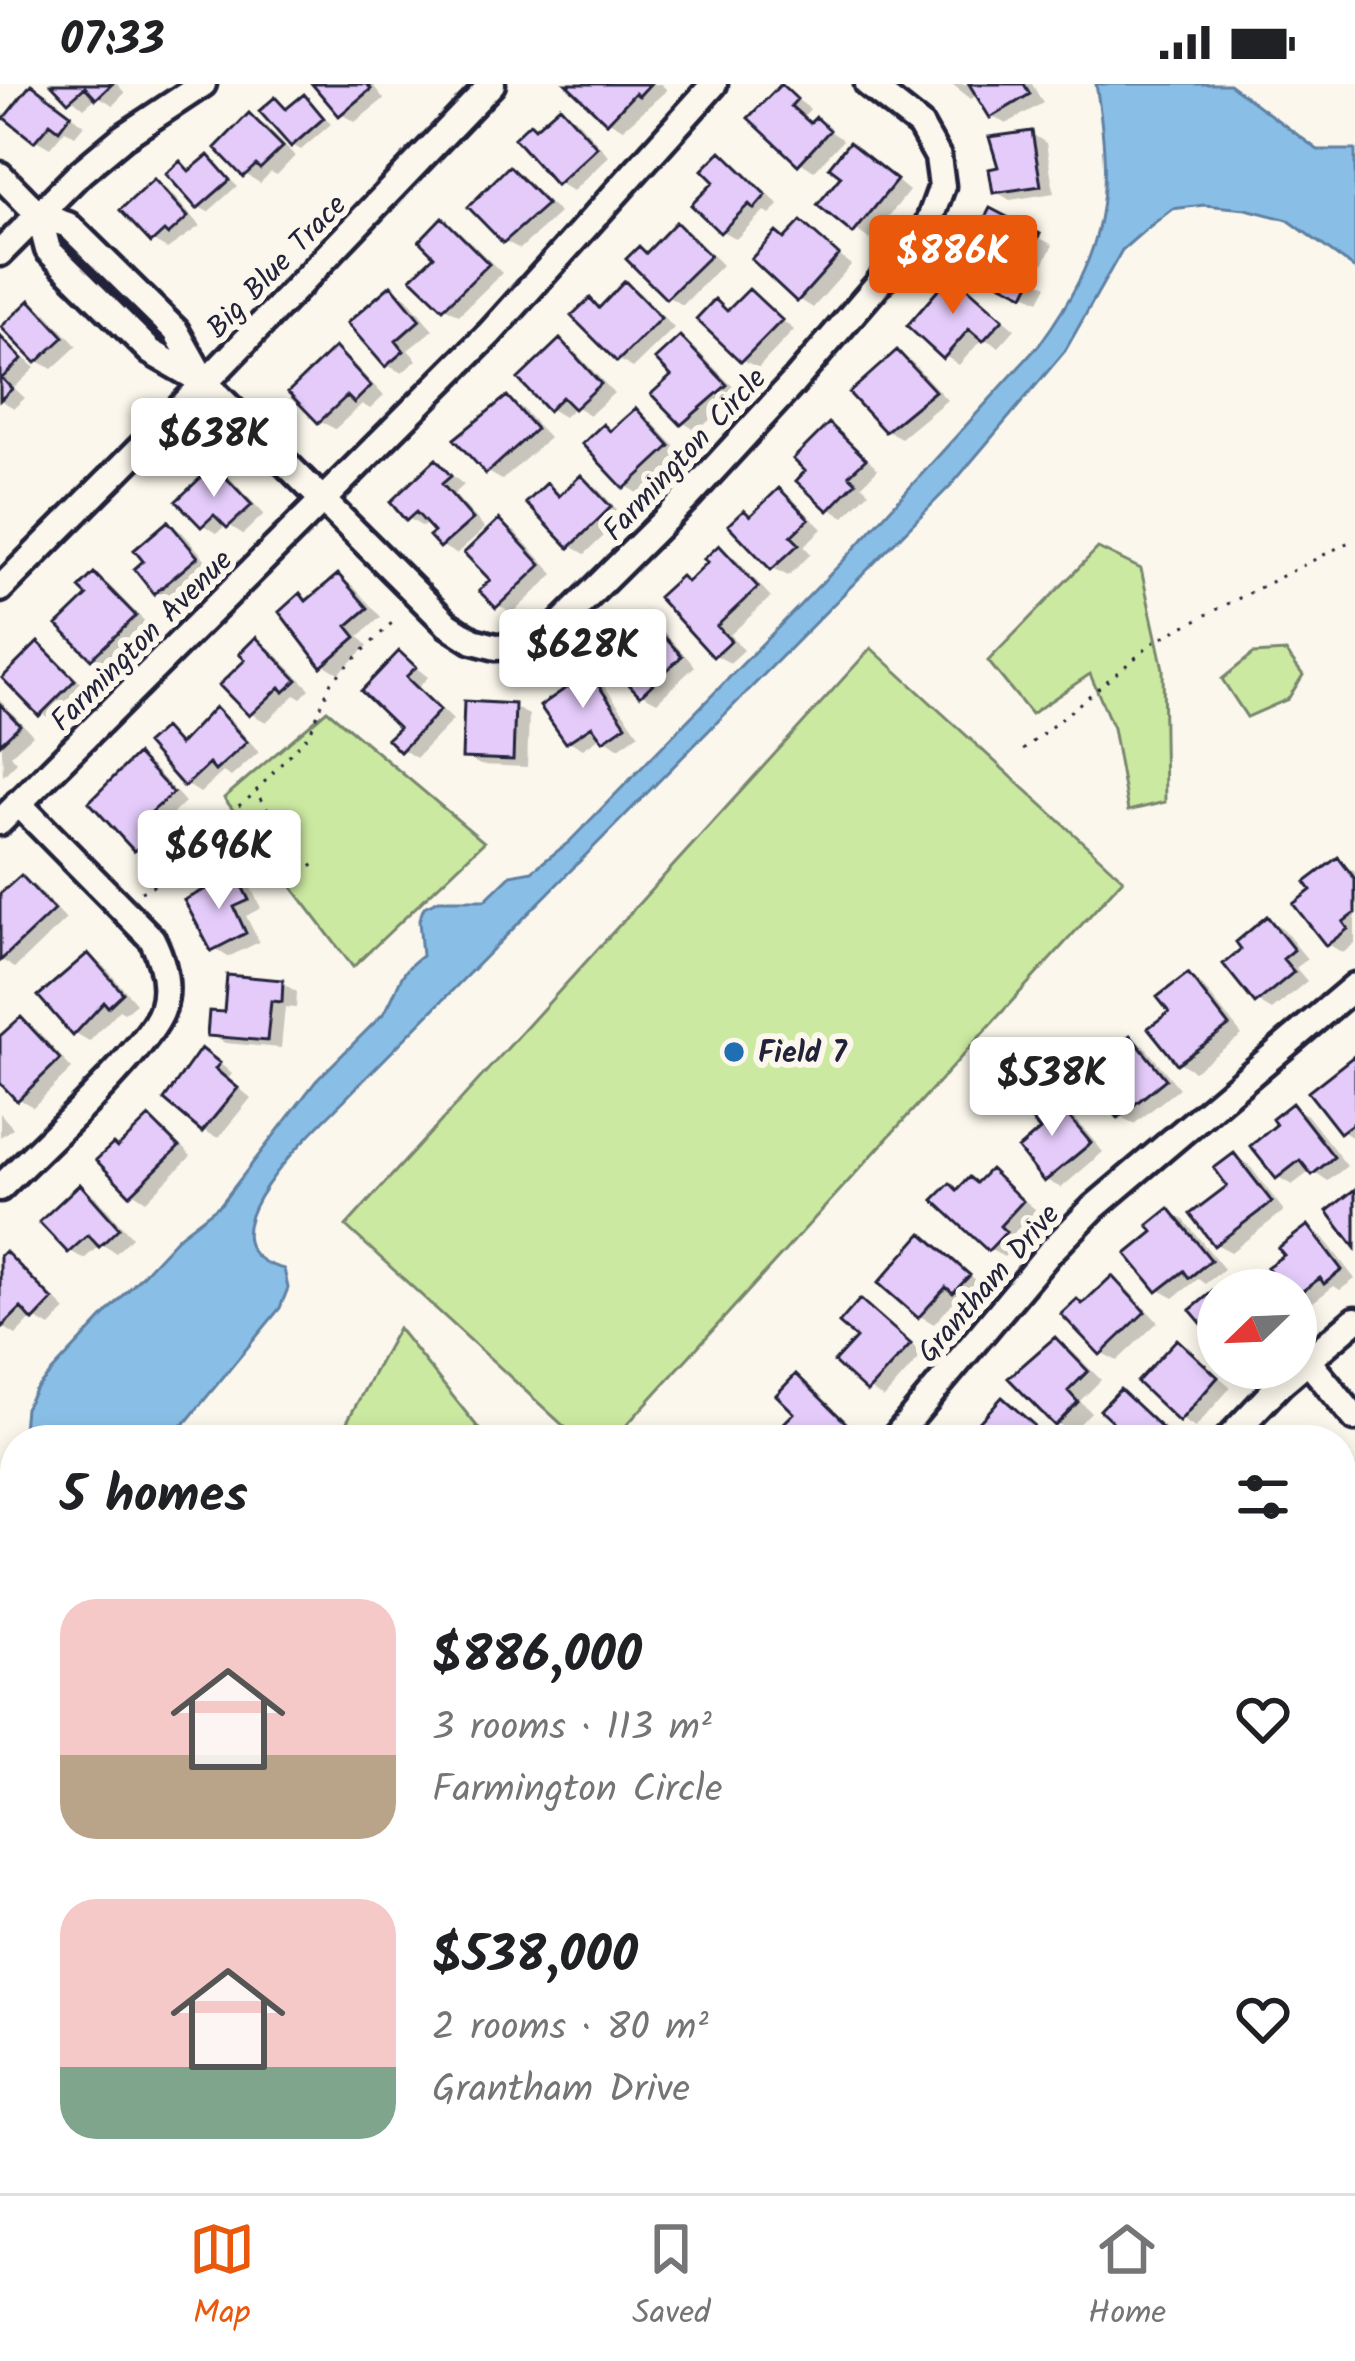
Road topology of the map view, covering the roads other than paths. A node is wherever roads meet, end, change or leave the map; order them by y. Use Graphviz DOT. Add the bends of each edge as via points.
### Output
graph roads {
  1 [pos="203,84"];
  2 [pos="491,84"];
  3 [pos="714,84"];
  4 [pos="868,84"];
  5 [pos="0,176"];
  6 [pos="39,214"];
  7 [pos="0,253"];
  8 [pos="96,253"];
  9 [pos="74,276"];
  10 [pos="206,383"];
  11 [pos="324,500"];
  12 [pos="0,589"];
  13 [pos="9,813"];
  14 [pos="1355,986"];
  15 [pos="0,1187"];
  16 [pos="1355,1320"];
  17 [pos="1317,1352"];
  18 [pos="1317,1372"];
  19 [pos="1278,1389"];
  20 [pos="1355,1418"];
  21 [pos="906,1425"];
  22 [pos="1242,1425"];
  1 -- 6 [label="street" via="123,137"];
  2 -- 10 [label="street, Big Blue Trace"];
  3 -- 11 [label="street" via="490,332"];
  4 -- 11 [label="street, Farmington Circle" via="920,125 938,157 942,186 927,227 717,465 552,632 511,647 460,634"];
  5 -- 6 [label="street"];
  6 -- 7 [label="street"];
  6 -- 8 [label="street" via="68,225"];
  6 -- 9 [label="street" via="48,250"];
  8 -- 9 [label="street"];
  8 -- 10 [label="street" via="176,332"];
  9 -- 10 [label="street" via="151,352"];
  10 -- 11 [label="street, Farmington Circle"];
  10 -- 12 [label="street, Big Blue Trace"];
  11 -- 13 [label="street, Farmington Avenue"];
  13 -- 15 [label="street" via="152,939 165,996 148,1036"];
  14 -- 21 [label="street, Grantham Drive" via="1094,1207"];
  16 -- 17 [label="street"];
  18 -- 20 [label="street"];
  19 -- 22 [label="street"];
}
